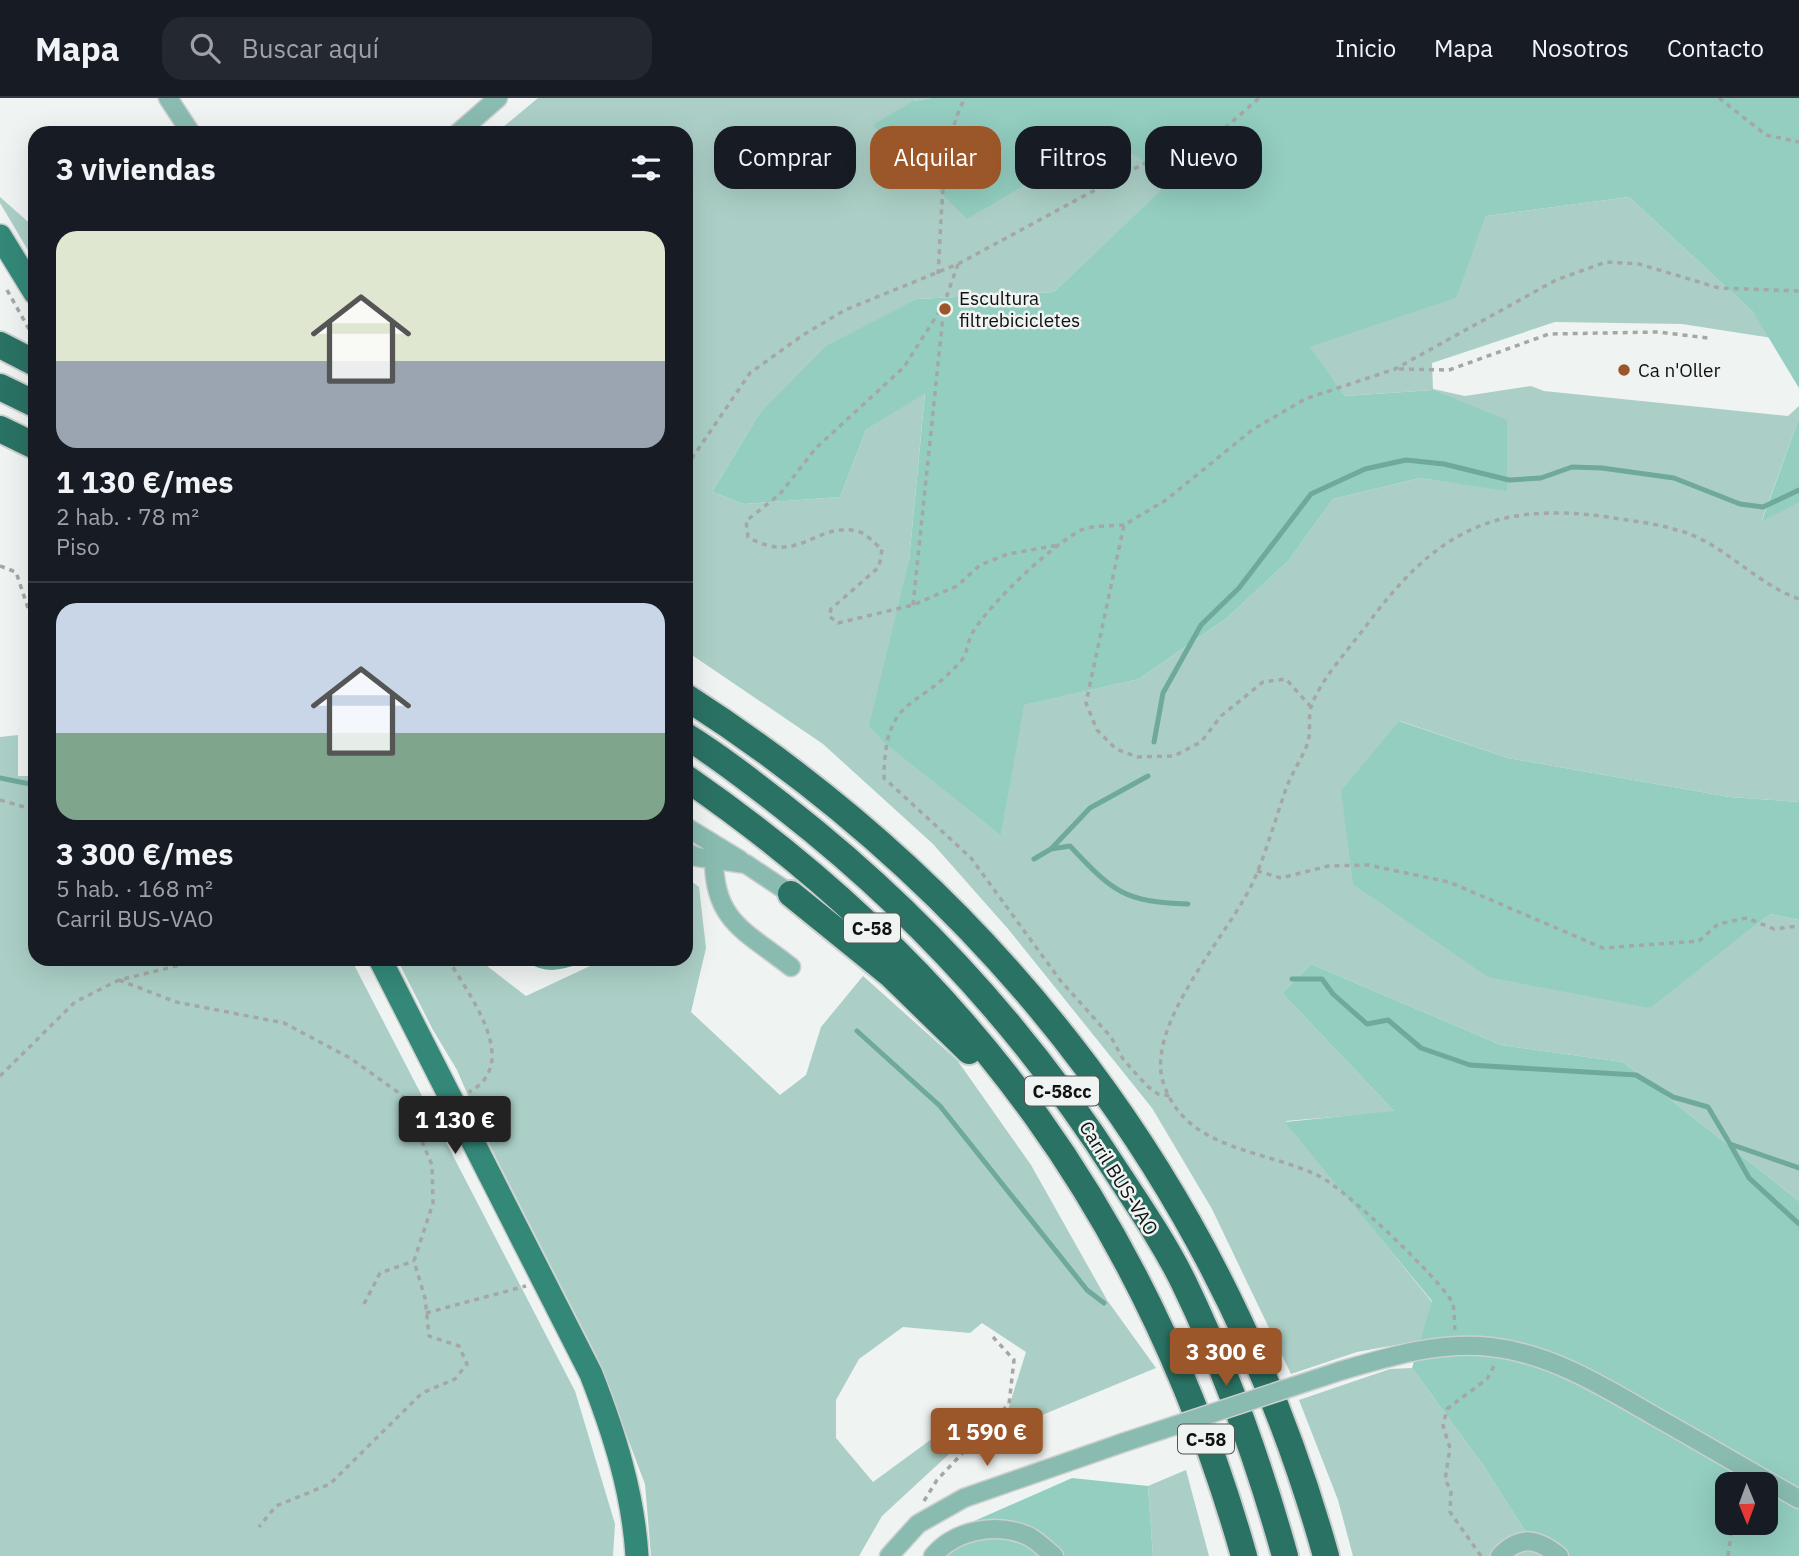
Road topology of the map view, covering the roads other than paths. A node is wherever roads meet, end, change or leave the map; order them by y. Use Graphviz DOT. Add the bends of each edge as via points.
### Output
graph roads {
  1 [pos="168,98"];
  2 [pos="498,98"];
  3 [pos="186,126"];
  4 [pos="466,126"];
  5 [pos="0,236"];
  6 [pos="28,282"];
  7 [pos="5,348"];
  8 [pos="28,360"];
  9 [pos="3,388"];
  10 [pos="28,400"];
  11 [pos="0,429"];
  12 [pos="28,443"];
  13 [pos="693,702"];
  14 [pos="693,741"];
  15 [pos="693,783"];
  16 [pos="693,831"];
  17 [pos="693,854"];
  18 [pos="714,860"];
  19 [pos="746,864"];
  20 [pos="791,894"];
  21 [pos="384,966"];
  22 [pos="791,967"];
  23 [pos="1030,1106"];
  24 [pos="1799,1499"];
  25 [pos="637,1556"];
  26 [pos="889,1556"];
  27 [pos="933,1556"];
  28 [pos="1054,1556"];
  29 [pos="1244,1556"];
  30 [pos="1285,1556"];
  31 [pos="1326,1556"];
  32 [pos="1500,1556"];
  33 [pos="1559,1556"];
  1 -- 3 [label="street"];
  2 -- 4 [label="street"];
  5 -- 6 [label="main road"];
  7 -- 8 [label="highway"];
  9 -- 10 [label="highway"];
  11 -- 12 [label="highway"];
  13 -- 31 [label="highway" via="833,804 929,888 1042,1009 1105,1089 1194,1228 1240,1318 1291,1441"];
  14 -- 30 [label="highway, Carril BUS-VAO / C-58cc" via="767,794 872,880 1030,1046 1087,1126 1183,1281 1246,1432"];
  15 -- 23 [label="highway, C-58" via="784,850 884,939 946,1003"];
  16 -- 19 [label="street"];
  17 -- 18 [label="street"];
  18 -- 19 [label="street"];
  18 -- 22 [label="street" via="714,886 723,909"];
  19 -- 20 [label="street"];
  20 -- 23 [label="highway" via="891,975"];
  21 -- 25 [label="main road" via="591,1374 614,1435 631,1502"];
  23 -- 29 [label="highway, C-58" via="1102,1216 1165,1334 1213,1457"];
  24 -- 26 [label="street, bridge" via="1589,1379 1542,1359 1497,1348 1451,1346 1340,1371 996,1485 918,1524"];
  27 -- 28 [label="street" via="943,1544 984,1528 1024,1534"];
  32 -- 33 [label="street" via="1512,1544 1527,1540"];
}
